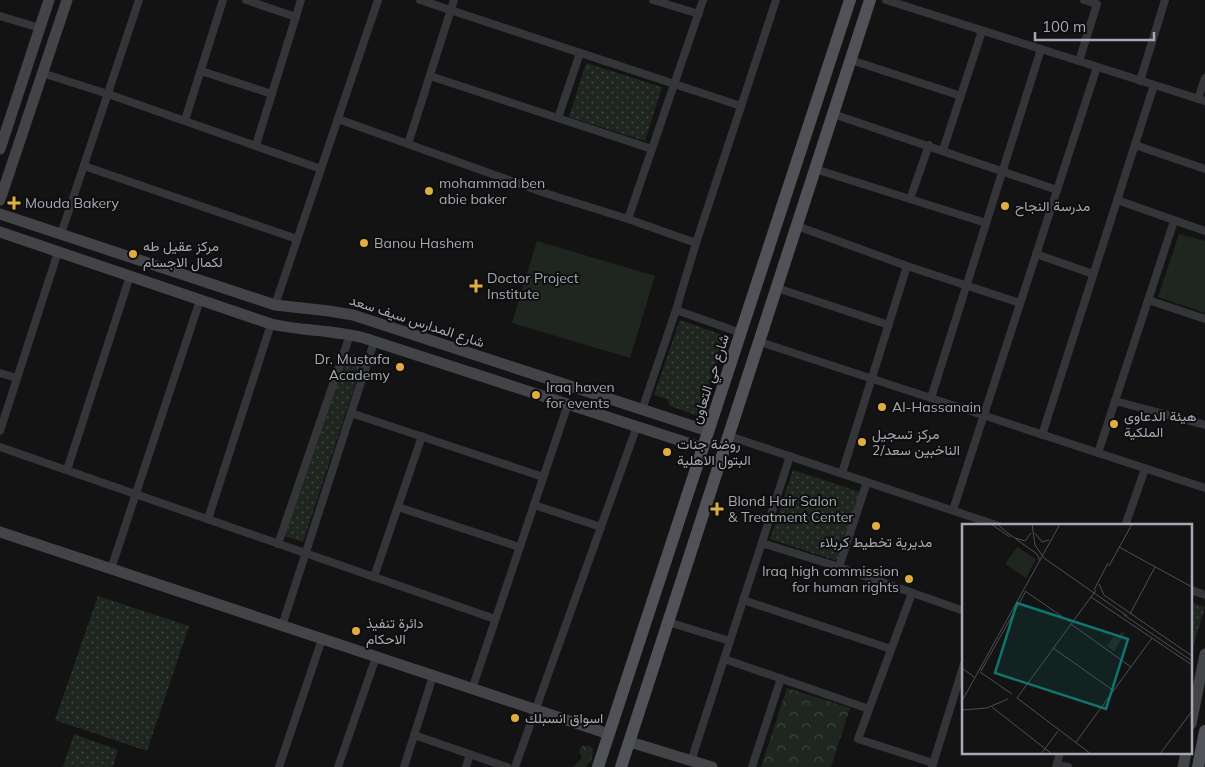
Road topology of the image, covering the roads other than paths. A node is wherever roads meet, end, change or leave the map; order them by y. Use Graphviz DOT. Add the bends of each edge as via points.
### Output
graph roads {
  1 [pos="50,0"];
  2 [pos="67,0"];
  3 [pos="139,0"];
  4 [pos="223,0"];
  5 [pos="246,0"];
  6 [pos="301,0"];
  7 [pos="378,0"];
  8 [pos="420,0"];
  9 [pos="454,0"];
  10 [pos="653,0"];
  11 [pos="704,0"];
  12 [pos="776,0"];
  13 [pos="850,0"];
  14 [pos="870,0"];
  15 [pos="886,0"];
  16 [pos="1084,0"];
  17 [pos="1165,0"];
  18 [pos="451,10"];
  19 [pos="699,14"];
  20 [pos="0,16"];
  21 [pos="296,17"];
  22 [pos="40,28"];
  23 [pos="982,30"];
  24 [pos="1040,49"];
  25 [pos="580,53"];
  26 [pos="851,60"];
  27 [pos="1080,61"];
  28 [pos="1097,67"];
  29 [pos="201,71"];
  30 [pos="42,73"];
  31 [pos="430,76"];
  32 [pos="1205,78"];
  33 [pos="1140,81"];
  34 [pos="675,84"];
  35 [pos="1154,85"];
  36 [pos="108,94"];
  37 [pos="272,94"];
  38 [pos="961,96"];
  39 [pos="1202,100"];
  40 [pos="741,106"];
  41 [pos="833,114"];
  42 [pos="558,118"];
  43 [pos="338,119"];
  44 [pos="185,120"];
  45 [pos="408,144"];
  46 [pos="256,145"];
  47 [pos="929,145"];
  48 [pos="1135,145"];
  49 [pos="0,149"];
  50 [pos="652,149"];
  51 [pos="943,150"];
  52 [pos="84,166"];
  53 [pos="321,169"];
  54 [pos="815,169"];
  55 [pos="1205,169"];
  56 [pos="1002,171"];
  57 [pos="1056,190"];
  58 [pos="910,199"];
  59 [pos="0,200"];
  60 [pos="1117,200"];
  61 [pos="0,214"];
  62 [pos="628,219"];
  63 [pos="1174,221"];
  64 [pos="986,224"];
  65 [pos="797,226"];
  66 [pos="1205,231"];
  67 [pos="0,232"];
  68 [pos="61,234"];
  69 [pos="297,239"];
  70 [pos="83,242"];
  71 [pos="696,243"];
  72 [pos="99,247"];
  73 [pos="58,252"];
  74 [pos="1036,254"];
  75 [pos="75,258"];
  76 [pos="93,264"];
  77 [pos="908,266"];
  78 [pos="1094,274"];
  79 [pos="130,276"];
  80 [pos="966,285"];
  81 [pos="777,288"];
  82 [pos="200,300"];
  83 [pos="1148,300"];
  84 [pos="1020,303"];
  85 [pos="275,305"];
  86 [pos="676,310"];
  87 [pos="1205,319"];
  88 [pos="271,324"];
  89 [pos="889,325"];
  90 [pos="741,333"];
  91 [pos="350,334"];
  92 [pos="374,342"];
  93 [pos="760,342"];
  94 [pos="521,370"];
  95 [pos="728,372"];
  96 [pos="0,373"];
  97 [pos="542,377"];
  98 [pos="17,378"];
  99 [pos="748,378"];
  100 [pos="872,378"];
  101 [pos="516,387"];
  102 [pos="535,394"];
  103 [pos="721,394"];
  104 [pos="931,398"];
  105 [pos="1115,401"];
  106 [pos="740,402"];
  107 [pos="568,404"];
  108 [pos="642,410"];
  109 [pos="351,413"];
  110 [pos="984,416"];
  111 [pos="1205,425"];
  112 [pos="637,426"];
  113 [pos="0,431"];
  114 [pos="708,431"];
  115 [pos="1042,435"];
  116 [pos="422,436"];
  117 [pos="729,436"];
  118 [pos="0,447"];
  119 [pos="703,448"];
  120 [pos="1098,453"];
  121 [pos="790,456"];
  122 [pos="1146,469"];
  123 [pos="67,470"];
  124 [pos="842,473"];
  125 [pos="543,477"];
  126 [pos="867,482"];
  127 [pos="1205,488"];
  128 [pos="136,494"];
  129 [pos="534,505"];
  130 [pos="398,507"];
  131 [pos="953,510"];
  132 [pos="208,519"];
  133 [pos="993,524"];
  134 [pos="1126,524"];
  135 [pos="601,527"];
  136 [pos="0,532"];
  137 [pos="278,544"];
  138 [pos="762,544"];
  139 [pos="519,547"];
  140 [pos="306,553"];
  141 [pos="839,567"];
  142 [pos="111,568"];
  143 [pos="374,577"];
  144 [pos="1192,590"];
  145 [pos="912,593"];
  146 [pos="1205,594"];
  147 [pos="743,600"];
  148 [pos="962,610"];
  149 [pos="495,619"];
  150 [pos="668,622"];
  151 [pos="282,626"];
  152 [pos="322,639"];
  153 [pos="730,641"];
  154 [pos="891,649"];
  155 [pos="1205,654"];
  156 [pos="376,657"];
  157 [pos="724,659"];
  158 [pos="962,671"];
  159 [pos="433,676"];
  160 [pos="781,678"];
  161 [pos="472,689"];
  162 [pos="1194,690"];
  163 [pos="868,709"];
  164 [pos="536,710"];
  165 [pos="1192,713"];
  166 [pos="1205,731"];
  167 [pos="609,734"];
  168 [pos="414,736"];
  169 [pos="630,742"];
  170 [pos="470,754"];
  171 [pos="1186,754"];
  172 [pos="697,764"];
  173 [pos="933,765"];
  174 [pos="1057,766"];
  175 [pos="279,767"];
  176 [pos="338,767"];
  177 [pos="404,767"];
  178 [pos="466,767"];
  179 [pos="508,767"];
  180 [pos="515,767"];
  181 [pos="598,767"];
  182 [pos="621,767"];
  183 [pos="712,767"];
  184 [pos="752,767"];
  185 [pos="1068,767"];
  186 [pos="1183,767"];
  187 [pos="1198,767"];
  1 -- 22 [label="main road"];
  2 -- 30 [label="main road"];
  3 -- 36 [label="street"];
  4 -- 29 [label="street"];
  5 -- 21 [label="street"];
  6 -- 21 [label="street"];
  7 -- 43 [label="street"];
  8 -- 18 [label="street"];
  9 -- 18 [label="street"];
  10 -- 19 [label="street"];
  11 -- 19 [label="street"];
  12 -- 40 [label="street"];
  13 -- 90 [label="main road, شارع حي التعاون"];
  14 -- 26 [label="main road"];
  15 -- 23 [label="street"];
  16 -- 27 [label="street" via="1097,4"];
  17 -- 33 [label="street"];
  18 -- 25 [label="street"];
  18 -- 31 [label="street"];
  19 -- 34 [label="street"];
  20 -- 22 [label="street"];
  21 -- 37 [label="street"];
  22 -- 49 [label="main road"];
  23 -- 24 [label="street"];
  23 -- 38 [label="street"];
  24 -- 27 [label="street"];
  24 -- 56 [label="street"];
  25 -- 34 [label="street"];
  25 -- 42 [label="street"];
  26 -- 38 [label="street"];
  26 -- 41 [label="main road"];
  27 -- 28 [label="street"];
  28 -- 33 [label="street"];
  28 -- 57 [label="street"];
  29 -- 37 [label="street"];
  29 -- 44 [label="street"];
  30 -- 36 [label="street"];
  30 -- 59 [label="main road"];
  31 -- 42 [label="street"];
  31 -- 45 [label="street"];
  32 -- 39 [label="street"];
  33 -- 35 [label="street"];
  34 -- 40 [label="street"];
  34 -- 50 [label="street"];
  35 -- 39 [label="street"];
  35 -- 48 [label="street"];
  36 -- 44 [label="street"];
  36 -- 52 [label="street"];
  37 -- 46 [label="street"];
  38 -- 51 [label="street"];
  40 -- 71 [label="street"];
  41 -- 47 [label="street"];
  41 -- 54 [label="main road"];
  42 -- 50 [label="street"];
  43 -- 45 [label="street"];
  43 -- 53 [label="street"];
  44 -- 46 [label="street"];
  45 -- 62 [label="street"];
  46 -- 53 [label="street"];
  47 -- 51 [label="street"];
  47 -- 58 [label="street"];
  48 -- 55 [label="street"];
  48 -- 60 [label="street"];
  50 -- 62 [label="street"];
  51 -- 56 [label="street"];
  52 -- 68 [label="street"];
  52 -- 69 [label="street"];
  53 -- 69 [label="street"];
  54 -- 58 [label="street"];
  54 -- 65 [label="main road"];
  56 -- 57 [label="street"];
  56 -- 64 [label="street"];
  57 -- 74 [label="street"];
  58 -- 64 [label="street"];
  60 -- 63 [label="street"];
  60 -- 78 [label="street"];
  61 -- 68 [label="main road, شارع المدارس سيف سعد"];
  62 -- 71 [label="street"];
  63 -- 66 [label="street"];
  63 -- 83 [label="street"];
  64 -- 80 [label="street"];
  65 -- 77 [label="street"];
  65 -- 81 [label="main road"];
  67 -- 73 [label="main road"];
  68 -- 70 [label="main road, شارع المدارس سيف سعد"];
  69 -- 85 [label="street"];
  70 -- 72 [label="main road, شارع المدارس سيف سعد"];
  70 -- 75 [label="main road" via="84,250"];
  71 -- 86 [label="street"];
  72 -- 76 [label="main road" via="93,252"];
  72 -- 85 [label="main road, شارع المدارس سيف سعد"];
  73 -- 75 [label="main road"];
  73 -- 98 [label="street"];
  74 -- 78 [label="street"];
  74 -- 84 [label="street"];
  75 -- 76 [label="main road"];
  76 -- 79 [label="main road"];
  77 -- 80 [label="street"];
  77 -- 89 [label="street"];
  78 -- 115 [label="street"];
  79 -- 82 [label="main road"];
  79 -- 123 [label="street"];
  80 -- 84 [label="street"];
  80 -- 104 [label="street"];
  81 -- 89 [label="street"];
  81 -- 93 [label="main road"];
  82 -- 88 [label="main road"];
  82 -- 128 [label="street"];
  83 -- 87 [label="street"];
  83 -- 105 [label="street"];
  84 -- 110 [label="street"];
  85 -- 94 [label="main road, شارع المدارس سيف سعد" via="353,315"];
  86 -- 90 [label="street"];
  86 -- 108 [label="street"];
  88 -- 91 [label="main road"];
  88 -- 132 [label="street"];
  89 -- 100 [label="street"];
  90 -- 95 [label="main road, شارع حي التعاون"];
  91 -- 92 [label="main road"];
  91 -- 137 [label="street"];
  92 -- 101 [label="main road"];
  92 -- 109 [label="street"];
  93 -- 99 [label="main road"];
  93 -- 100 [label="street"];
  94 -- 97 [label="main road, شارع المدارس سيف سعد"];
  94 -- 101 [label="main road" via="522,382"];
  95 -- 99 [label="main road" via="737,379"];
  95 -- 103 [label="main road, شارع حي التعاون"];
  96 -- 98 [label="street"];
  97 -- 102 [label="main road" via="534,386"];
  97 -- 108 [label="main road, شارع المدارس سيف سعد"];
  98 -- 113 [label="street"];
  99 -- 106 [label="main road"];
  100 -- 104 [label="street"];
  100 -- 124 [label="street"];
  101 -- 102 [label="main road"];
  102 -- 107 [label="main road"];
  103 -- 106 [label="main road" via="732,394"];
  103 -- 114 [label="main road, شارع حي التعاون"];
  104 -- 110 [label="street"];
  105 -- 111 [label="street"];
  105 -- 120 [label="street"];
  106 -- 117 [label="main road"];
  107 -- 112 [label="main road"];
  107 -- 125 [label="street"];
  108 -- 114 [label="main road, شارع المدارس سيف سعد"];
  109 -- 116 [label="street"];
  109 -- 140 [label="street"];
  110 -- 115 [label="street"];
  110 -- 131 [label="street"];
  112 -- 119 [label="main road"];
  112 -- 135 [label="street"];
  114 -- 119 [label="main road, شارع حي التعاون"];
  115 -- 120 [label="street"];
  116 -- 125 [label="street"];
  116 -- 130 [label="street"];
  117 -- 121 [label="street"];
  117 -- 150 [label="main road"];
  118 -- 123 [label="street"];
  119 -- 167 [label="main road, شارع حي التعاون"];
  120 -- 122 [label="street"];
  121 -- 124 [label="street"];
  121 -- 138 [label="street"];
  122 -- 127 [label="street"];
  122 -- 134 [label="street"];
  123 -- 128 [label="street"];
  124 -- 126 [label="street"];
  125 -- 129 [label="street"];
  126 -- 131 [label="street"];
  126 -- 141 [label="street"];
  128 -- 132 [label="street"];
  128 -- 142 [label="street"];
  129 -- 135 [label="street"];
  129 -- 139 [label="street"];
  130 -- 139 [label="street"];
  130 -- 143 [label="street"];
  131 -- 133 [label="street"];
  132 -- 137 [label="street"];
  135 -- 164 [label="street"];
  136 -- 142 [label="main road"];
  137 -- 140 [label="street"];
  138 -- 141 [label="street"];
  138 -- 147 [label="street"];
  139 -- 149 [label="street"];
  140 -- 143 [label="street"];
  140 -- 151 [label="street"];
  141 -- 145 [label="street"];
  142 -- 151 [label="main road"];
  143 -- 149 [label="street"];
  144 -- 146 [label="street"];
  145 -- 148 [label="street"];
  145 -- 154 [label="street"];
  147 -- 153 [label="street"];
  147 -- 154 [label="street"];
  149 -- 161 [label="street"];
  150 -- 153 [label="street"];
  150 -- 169 [label="main road"];
  151 -- 152 [label="main road"];
  152 -- 156 [label="main road"];
  152 -- 175 [label="street"];
  153 -- 157 [label="street"];
  154 -- 163 [label="street"];
  155 -- 162 [label="main road"];
  156 -- 159 [label="main road"];
  156 -- 176 [label="street"];
  157 -- 160 [label="street"];
  157 -- 172 [label="street"];
  158 -- 173 [label="street"];
  159 -- 161 [label="main road"];
  159 -- 168 [label="street"];
  160 -- 163 [label="street"];
  160 -- 184 [label="street"];
  161 -- 164 [label="main road"];
  162 -- 165 [label="main road"];
  163 -- 173 [label="street" via="858,739"];
  164 -- 167 [label="main road"];
  164 -- 180 [label="street"];
  166 -- 187 [label="main road"];
  167 -- 181 [label="main road, شارع حي التعاون"];
  168 -- 170 [label="street"];
  168 -- 177 [label="street"];
  169 -- 172 [label="main road"];
  169 -- 182 [label="main road"];
  170 -- 178 [label="street"];
  170 -- 179 [label="street"];
  171 -- 186 [label="main road"];
  172 -- 183 [label="main road"];
  174 -- 185 [label="street"];
}
